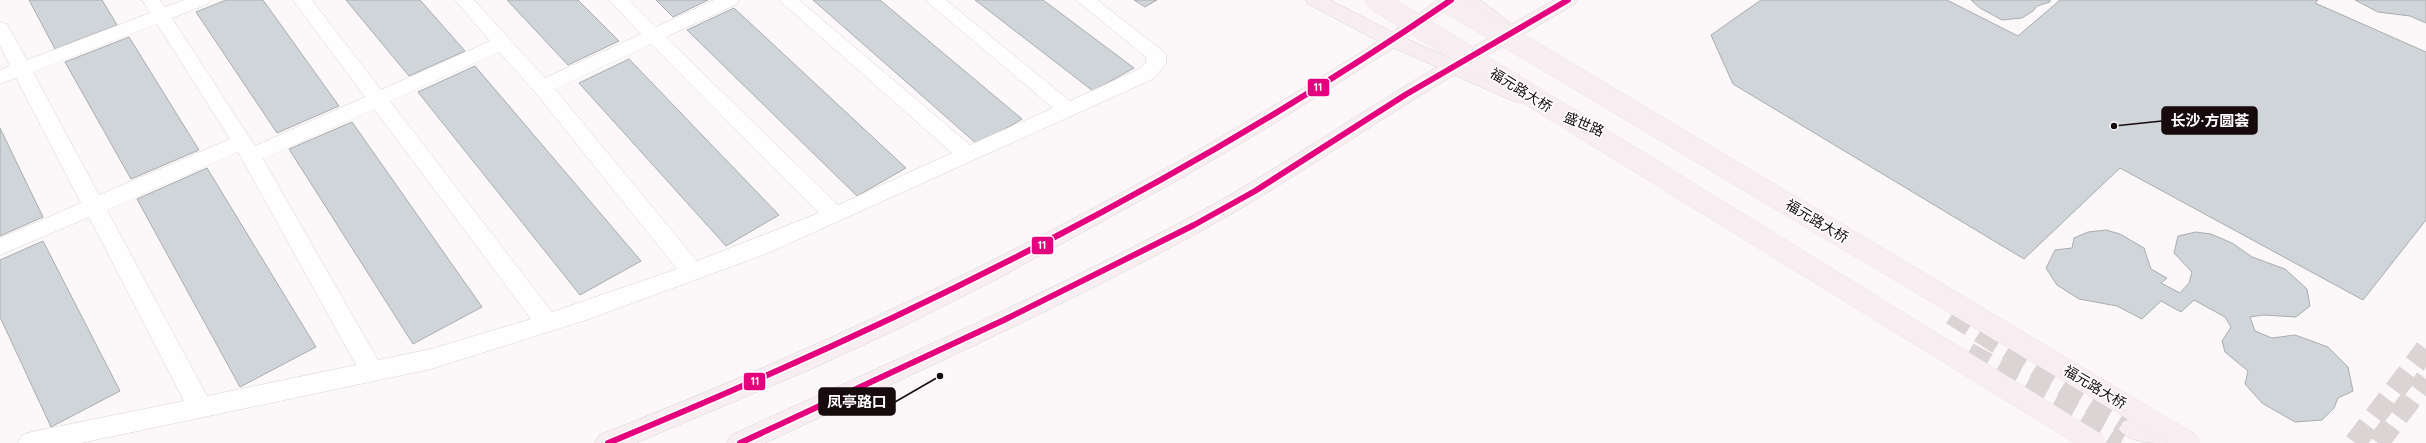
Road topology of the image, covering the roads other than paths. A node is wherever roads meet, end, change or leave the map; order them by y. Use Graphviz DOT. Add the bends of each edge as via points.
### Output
graph roads {
  1 [pos="201,0"];
  2 [pos="302,0"];
  3 [pos="464,0"];
  4 [pos="618,0"];
  5 [pos="730,0"];
  6 [pos="788,0"];
  7 [pos="934,0"];
  8 [pos="1085,0"];
  9 [pos="1314,0"];
  10 [pos="1376,0"];
  11 [pos="1445,0"];
  12 [pos="1451,0"];
  13 [pos="1468,0"];
  14 [pos="1568,0"];
  15 [pos="156,8"];
  16 [pos="0,28"];
  17 [pos="1512,33"];
  18 [pos="654,36"];
  19 [pos="1392,40"];
  20 [pos="502,43"];
  21 [pos="1453,67"];
  22 [pos="21,69"];
  23 [pos="0,77"];
  24 [pos="542,87"];
  25 [pos="377,99"];
  26 [pos="1067,109"];
  27 [pos="1634,122"];
  28 [pos="1613,137"];
  29 [pos="246,149"];
  30 [pos="966,154"];
  31 [pos="93,207"];
  32 [pos="835,216"];
  33 [pos="0,248"];
  34 [pos="693,273"];
  35 [pos="547,323"];
  36 [pos="372,371"];
  37 [pos="200,407"];
  38 [pos="2129,437"];
  39 [pos="31,443"];
  40 [pos="608,443"];
  41 [pos="740,443"];
  42 [pos="2095,443"];
  43 [pos="2156,443"];
  44 [pos="2189,443"];
  1 -- 15 [label="street"];
  2 -- 25 [label="street"];
  3 -- 20 [label="street"];
  4 -- 18 [label="street"];
  5 -- 18 [label="street"];
  6 -- 30 [label="street"];
  7 -- 26 [label="street"];
  8 -- 26 [label="street" via="1148,46 1156,55 1156,64 1146,74"];
  9 -- 19 [label="main road, 盛世路"];
  10 -- 42 [label="main road, 福元路大桥, bridge"];
  11 -- 44 [label="main road, 福元路大桥, bridge"];
  12 -- 19 [label="main road"];
  13 -- 17 [label="main road, 盛世路"];
  14 -- 17 [label="main road"];
  15 -- 22 [label="street"];
  15 -- 29 [label="street"];
  16 -- 22 [label="street"];
  17 -- 21 [label="main road"];
  17 -- 27 [label="main road, 盛世路"];
  18 -- 24 [label="street"];
  18 -- 32 [label="street"];
  19 -- 21 [label="main road, 盛世路"];
  19 -- 40 [label="main road" via="1354,66 1147,188 999,268 885,326"];
  20 -- 24 [label="street"];
  20 -- 25 [label="street"];
  21 -- 28 [label="main road, 盛世路"];
  21 -- 41 [label="main road" via="1254,191 1194,225 1004,320"];
  22 -- 23 [label="street"];
  22 -- 31 [label="street"];
  24 -- 34 [label="street"];
  25 -- 29 [label="street"];
  25 -- 35 [label="street"];
  26 -- 30 [label="street"];
  29 -- 31 [label="street"];
  29 -- 36 [label="street"];
  30 -- 32 [label="street"];
  31 -- 33 [label="street"];
  31 -- 37 [label="street"];
  32 -- 34 [label="street"];
  34 -- 35 [label="street"];
  35 -- 36 [label="street" via="431,359"];
  36 -- 37 [label="street"];
  37 -- 39 [label="street"];
  38 -- 43 [label="main road"];
}
